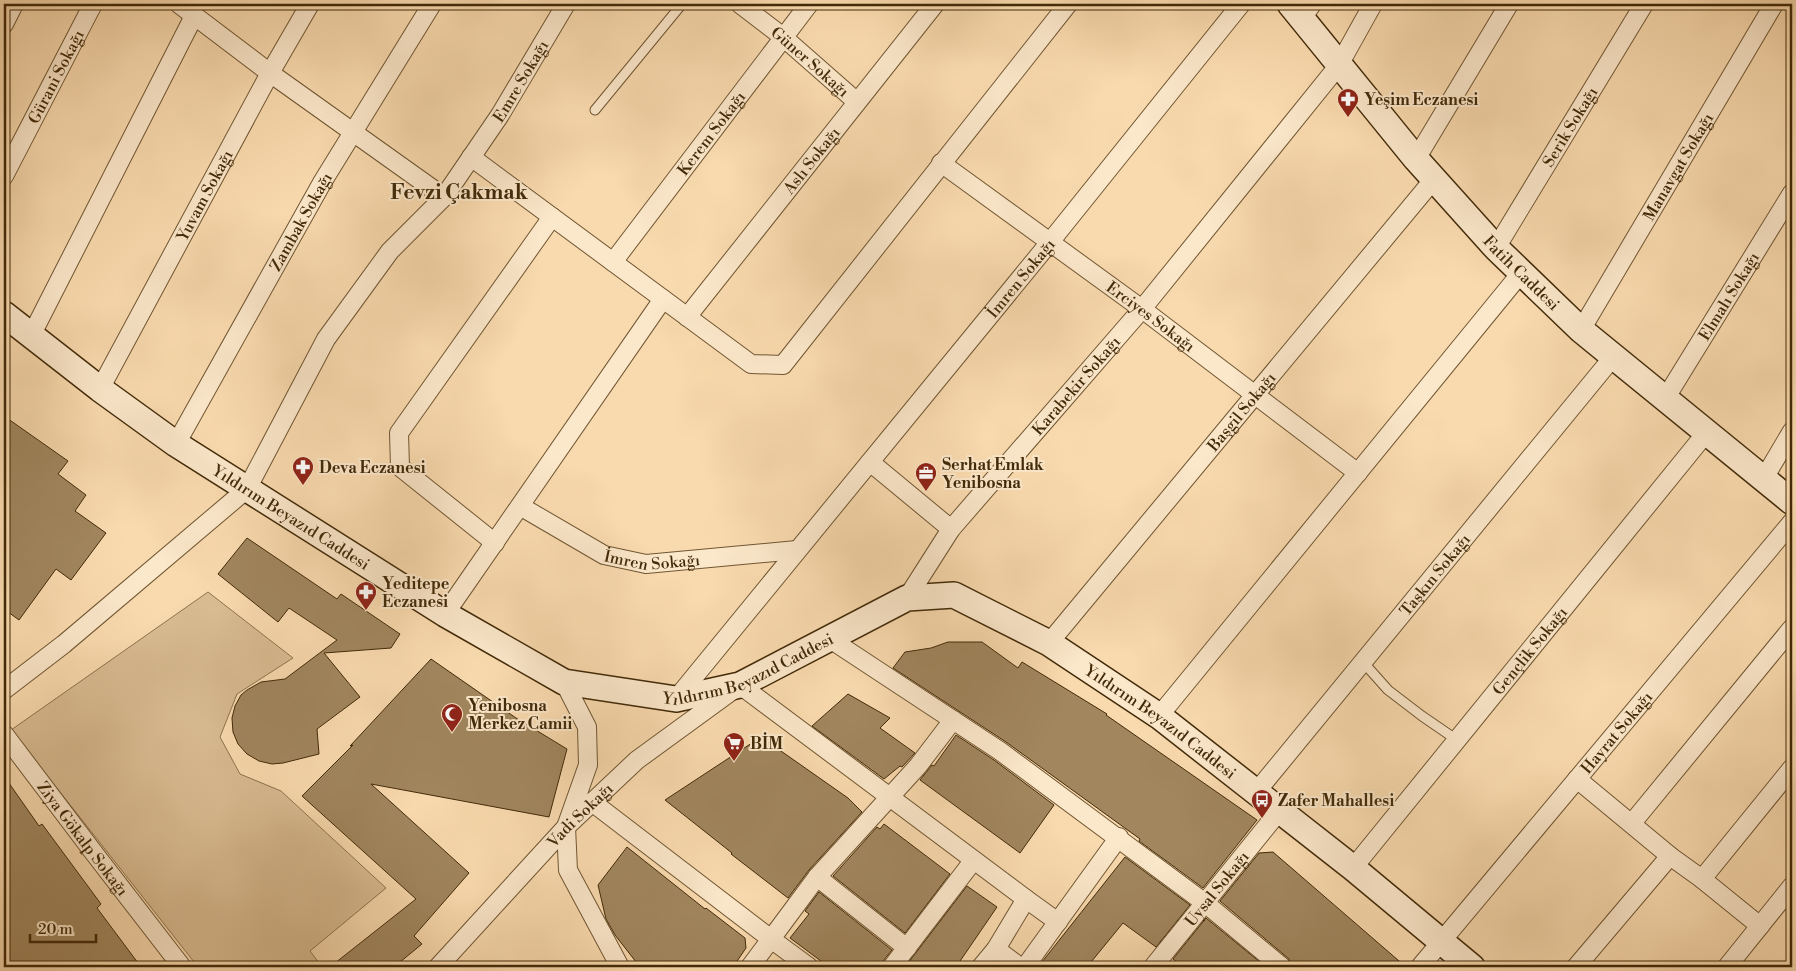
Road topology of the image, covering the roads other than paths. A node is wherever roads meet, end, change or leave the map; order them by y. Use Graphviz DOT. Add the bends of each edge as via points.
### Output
graph roads {
  1 [pos="14,4"];
  2 [pos="93,4"];
  3 [pos="179,4"];
  4 [pos="310,4"];
  5 [pos="432,4"];
  6 [pos="566,4"];
  7 [pos="682,4"];
  8 [pos="740,4"];
  9 [pos="809,4"];
  10 [pos="934,4"];
  11 [pos="1068,4"];
  12 [pos="1241,4"];
  13 [pos="1373,4"];
  14 [pos="1509,4"];
  15 [pos="1644,4"];
  16 [pos="1774,4"];
  17 [pos="1302,9"];
  18 [pos="194,16"];
  19 [pos="4,24"];
  20 [pos="784,37"];
  21 [pos="1339,65"];
  22 [pos="270,73"];
  23 [pos="857,102"];
  24 [pos="595,110"];
  25 [pos="354,131"];
  26 [pos="471,157"];
  27 [pos="1416,158"];
  28 [pos="941,163"];
  29 [pos="4,176"];
  30 [pos="1434,179"];
  31 [pos="1792,193"];
  32 [pos="444,197"];
  33 [pos="552,217"];
  34 [pos="1050,242"];
  35 [pos="1496,248"];
  36 [pos="613,262"];
  37 [pos="1521,273"];
  38 [pos="663,299"];
  39 [pos="1142,309"];
  40 [pos="4,314"];
  41 [pos="688,317"];
  42 [pos="1581,330"];
  43 [pos="31,336"];
  44 [pos="1613,357"];
  45 [pos="100,389"];
  46 [pos="1255,394"];
  47 [pos="1665,399"];
  48 [pos="1792,431"];
  49 [pos="1706,433"];
  50 [pos="176,444"];
  51 [pos="870,462"];
  52 [pos="1358,473"];
  53 [pos="1763,480"];
  54 [pos="247,489"];
  55 [pos="1792,502"];
  56 [pos="520,506"];
  57 [pos="1792,522"];
  58 [pos="951,529"];
  59 [pos="494,543"];
  60 [pos="798,550"];
  61 [pos="907,598"];
  62 [pos="445,614"];
  63 [pos="1792,628"];
  64 [pos="830,639"];
  65 [pos="1049,642"];
  66 [pos="1363,662"];
  67 [pos="564,682"];
  68 [pos="740,685"];
  69 [pos="4,690"];
  70 [pos="676,699"];
  71 [pos="1159,716"];
  72 [pos="952,720"];
  73 [pos="4,734"];
  74 [pos="1457,740"];
  75 [pos="1792,768"];
  76 [pos="1577,779"];
  77 [pos="1257,792"];
  78 [pos="889,796"];
  79 [pos="592,802"];
  80 [pos="1280,810"];
  81 [pos="1632,822"];
  82 [pos="566,827"];
  83 [pos="1119,838"];
  84 [pos="1670,856"];
  85 [pos="972,861"];
  86 [pos="1353,868"];
  87 [pos="817,877"];
  88 [pos="1702,879"];
  89 [pos="1792,886"];
  90 [pos="1026,899"];
  91 [pos="1205,903"];
  92 [pos="1058,922"];
  93 [pos="1760,926"];
  94 [pos="771,939"];
  95 [pos="1441,941"];
  96 [pos="907,948"];
  97 [pos="996,949"];
  98 [pos="182,967"];
  99 [pos="438,967"];
  100 [pos="620,967"];
  101 [pos="750,967"];
  102 [pos="809,967"];
  103 [pos="892,967"];
  104 [pos="981,967"];
  105 [pos="1020,967"];
  106 [pos="1025,967"];
  107 [pos="1153,967"];
  108 [pos="1282,967"];
  109 [pos="1420,967"];
  110 [pos="1472,967"];
  111 [pos="1576,967"];
  112 [pos="1726,967"];
  1 -- 19 [label="street"];
  2 -- 29 [label="street, Gürani Sokağı"];
  3 -- 18 [label="street"];
  4 -- 22 [label="street, Yuvam Sokağı"];
  5 -- 25 [label="street, Zambak Sokağı"];
  6 -- 26 [label="street, Emre Sokağı"];
  7 -- 24 [label="lane"];
  8 -- 20 [label="street, Güner Sokağı"];
  9 -- 20 [label="street, Kerem Sokağı"];
  10 -- 23 [label="street, Aslı Sokağı"];
  11 -- 28 [label="street"];
  12 -- 34 [label="street, İmren Sokağı"];
  13 -- 21 [label="street, Karabekir Sokağı"];
  14 -- 27 [label="street"];
  15 -- 35 [label="street, Serik Sokağı"];
  16 -- 42 [label="street, Manavgat Sokağı"];
  17 -- 21 [label="main road, Fatih Caddesi"];
  18 -- 22 [label="street"];
  18 -- 43 [label="street"];
  20 -- 23 [label="street, Güner Sokağı"];
  20 -- 36 [label="street, Kerem Sokağı"];
  21 -- 27 [label="main road, Fatih Caddesi"];
  21 -- 39 [label="street, Karabekir Sokağı"];
  22 -- 25 [label="street"];
  22 -- 45 [label="street, Yuvam Sokağı"];
  23 -- 41 [label="street, Aslı Sokağı"];
  25 -- 32 [label="street"];
  25 -- 50 [label="street, Zambak Sokağı"];
  26 -- 32 [label="street, Emre Sokağı"];
  26 -- 33 [label="street"];
  27 -- 30 [label="main road, Fatih Caddesi"];
  28 -- 34 [label="street, Erciyes Sokağı"];
  28 -- 41 [label="street" via="783,365 750,364"];
  30 -- 35 [label="main road, Fatih Caddesi"];
  30 -- 46 [label="street, Başgil Sokağı"];
  31 -- 47 [label="street, Elmalı Sokağı"];
  32 -- 54 [label="street, Emre Sokağı" via="390,251 326,339"];
  33 -- 36 [label="street"];
  33 -- 59 [label="street" via="399,433 400,467"];
  34 -- 39 [label="street, Erciyes Sokağı"];
  34 -- 51 [label="street, İmren Sokağı"];
  35 -- 37 [label="main road, Fatih Caddesi"];
  36 -- 38 [label="street"];
  37 -- 42 [label="main road, Fatih Caddesi"];
  37 -- 52 [label="street"];
  38 -- 41 [label="street"];
  38 -- 56 [label="street"];
  39 -- 46 [label="street, Erciyes Sokağı"];
  39 -- 58 [label="street, Karabekir Sokağı"];
  40 -- 43 [label="main road, Yıldırım Beyazıd Caddesi"];
  42 -- 44 [label="main road, Fatih Caddesi"];
  43 -- 45 [label="main road, Yıldırım Beyazıd Caddesi"];
  44 -- 47 [label="main road, Fatih Caddesi"];
  44 -- 66 [label="street, Taşkın Sokağı"];
  45 -- 50 [label="main road, Yıldırım Beyazıd Caddesi"];
  46 -- 52 [label="street, Erciyes Sokağı"];
  46 -- 65 [label="street, Başgil Sokağı"];
  47 -- 49 [label="main road, Fatih Caddesi"];
  48 -- 53 [label="street"];
  49 -- 53 [label="main road, Fatih Caddesi"];
  49 -- 74 [label="street, Gençlik Sokağı"];
  50 -- 54 [label="main road, Yıldırım Beyazıd Caddesi"];
  51 -- 58 [label="street"];
  51 -- 60 [label="street, İmren Sokağı"];
  52 -- 71 [label="street"];
  53 -- 55 [label="main road, Fatih Caddesi"];
  54 -- 62 [label="main road, Yıldırım Beyazıd Caddesi"];
  54 -- 69 [label="street" via="64,644"];
  56 -- 59 [label="street"];
  56 -- 60 [label="street, İmren Sokağı" via="604,555 646,564"];
  57 -- 76 [label="street, Hayrat Sokağı"];
  58 -- 61 [label="street, Karabekir Sokağı"];
  59 -- 62 [label="street"];
  60 -- 70 [label="street, İmren Sokağı"];
  61 -- 64 [label="main road, Yıldırım Beyazıd Caddesi"];
  61 -- 65 [label="main road, Yıldırım Beyazıd Caddesi" via="954,595"];
  62 -- 67 [label="main road, Yıldırım Beyazıd Caddesi"];
  63 -- 81 [label="street"];
  64 -- 68 [label="main road, Yıldırım Beyazıd Caddesi"];
  64 -- 72 [label="street"];
  65 -- 71 [label="main road, Yıldırım Beyazıd Caddesi"];
  66 -- 74 [label="lane" via="1388,690"];
  66 -- 77 [label="street, Taşkın Sokağı"];
  67 -- 70 [label="main road, Yıldırım Beyazıd Caddesi"];
  67 -- 82 [label="street" via="587,727 588,765"];
  68 -- 70 [label="main road, Yıldırım Beyazıd Caddesi"];
  68 -- 78 [label="street"];
  68 -- 79 [label="street, Vadi Sokağı" via="637,760"];
  71 -- 77 [label="main road, Yıldırım Beyazıd Caddesi"];
  72 -- 78 [label="street" via="918,766"];
  72 -- 83 [label="street"];
  73 -- 98 [label="street, Ziya Gökalp Sokağı"];
  74 -- 86 [label="street, Gençlik Sokağı"];
  75 -- 88 [label="street"];
  76 -- 81 [label="street"];
  76 -- 95 [label="street, Hayrat Sokağı"];
  77 -- 80 [label="main road, Yıldırım Beyazıd Caddesi"];
  78 -- 85 [label="street"];
  78 -- 87 [label="street"];
  79 -- 82 [label="street, Vadi Sokağı"];
  79 -- 94 [label="street"];
  80 -- 86 [label="main road, Yıldırım Beyazıd Caddesi"];
  80 -- 91 [label="street, Uysal Sokağı"];
  81 -- 84 [label="street"];
  82 -- 99 [label="street, Vadi Sokağı"];
  82 -- 100 [label="street" via="568,870"];
  83 -- 91 [label="street"];
  83 -- 92 [label="street"];
  84 -- 88 [label="street"];
  84 -- 111 [label="street"];
  85 -- 90 [label="street"];
  85 -- 96 [label="street"];
  86 -- 95 [label="main road, Yıldırım Beyazıd Caddesi"];
  87 -- 94 [label="street"];
  87 -- 96 [label="street"];
  88 -- 93 [label="street"];
  89 -- 93 [label="street"];
  90 -- 92 [label="street"];
  90 -- 97 [label="street"];
  91 -- 107 [label="street, Uysal Sokağı"];
  91 -- 108 [label="street"];
  92 -- 106 [label="street"];
  93 -- 112 [label="street"];
  94 -- 101 [label="street"];
  94 -- 102 [label="street"];
  95 -- 109 [label="street, Hayrat Sokağı"];
  95 -- 110 [label="main road, Yıldırım Beyazıd Caddesi"];
  96 -- 103 [label="street"];
  97 -- 104 [label="street"];
  97 -- 105 [label="street"];
}
